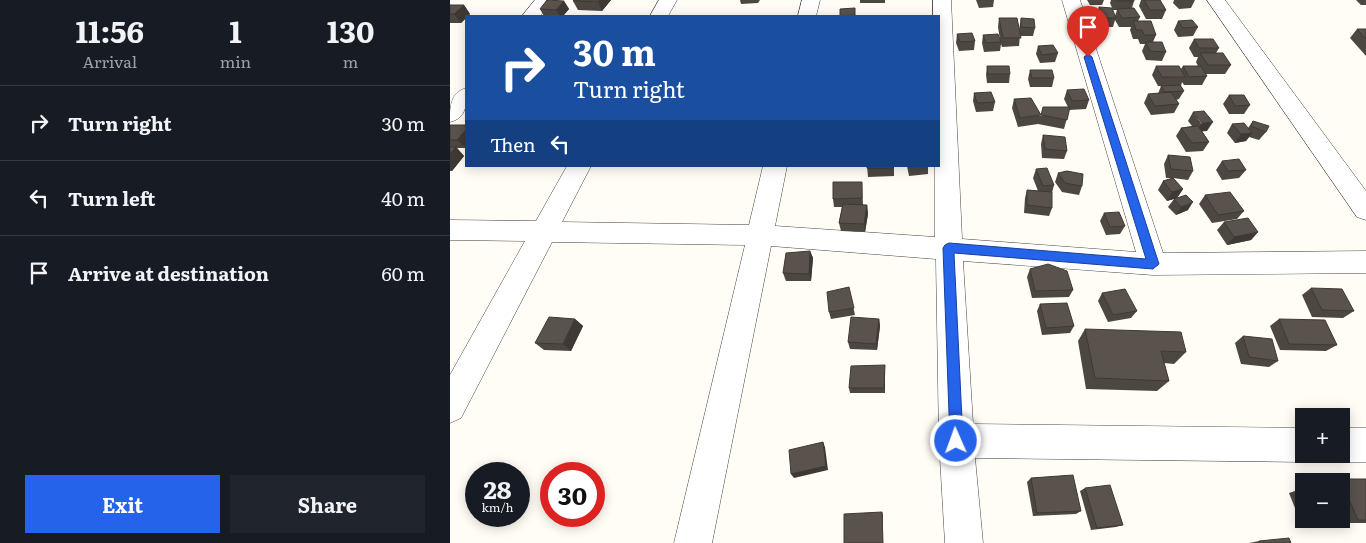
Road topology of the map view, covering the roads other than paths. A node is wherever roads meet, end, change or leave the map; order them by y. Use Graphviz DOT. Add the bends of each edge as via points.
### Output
graph roads {
  1 [pos="544,0"];
  2 [pos="668,0"];
  3 [pos="811,0"];
  4 [pos="942,0"];
  5 [pos="1070,0"];
  6 [pos="1216,0"];
  7 [pos="532,15"];
  8 [pos="660,15"];
  9 [pos="807,15"];
  10 [pos="465,96"];
  11 [pos="450,115"];
  12 [pos="578,167"];
  13 [pos="775,167"];
  14 [pos="1357,184"];
  15 [pos="1366,210"];
  16 [pos="450,230"];
  17 [pos="544,231"];
  18 [pos="760,235"];
  19 [pos="949,248"];
  20 [pos="1366,262"];
  21 [pos="1153,264"];
  22 [pos="450,407"];
  23 [pos="956,441"];
  24 [pos="1295,445"];
  25 [pos="1350,445"];
  26 [pos="1366,445"];
  27 [pos="693,543"];
  28 [pos="964,543"];
  1 -- 7 [label="street"];
  2 -- 8 [label="street"];
  3 -- 9 [label="street"];
  4 -- 19 [label="street"];
  5 -- 21 [label="street"];
  6 -- 14 [label="street"];
  10 -- 11 [label="street"];
  12 -- 17 [label="street"];
  13 -- 18 [label="street"];
  14 -- 15 [label="street"];
  16 -- 17 [label="street"];
  17 -- 18 [label="street"];
  17 -- 22 [label="street"];
  18 -- 19 [label="street"];
  18 -- 27 [label="street"];
  19 -- 21 [label="street"];
  19 -- 23 [label="street"];
  20 -- 21 [label="street"];
  23 -- 24 [label="street"];
  23 -- 28 [label="street"];
  25 -- 26 [label="street"];
}
